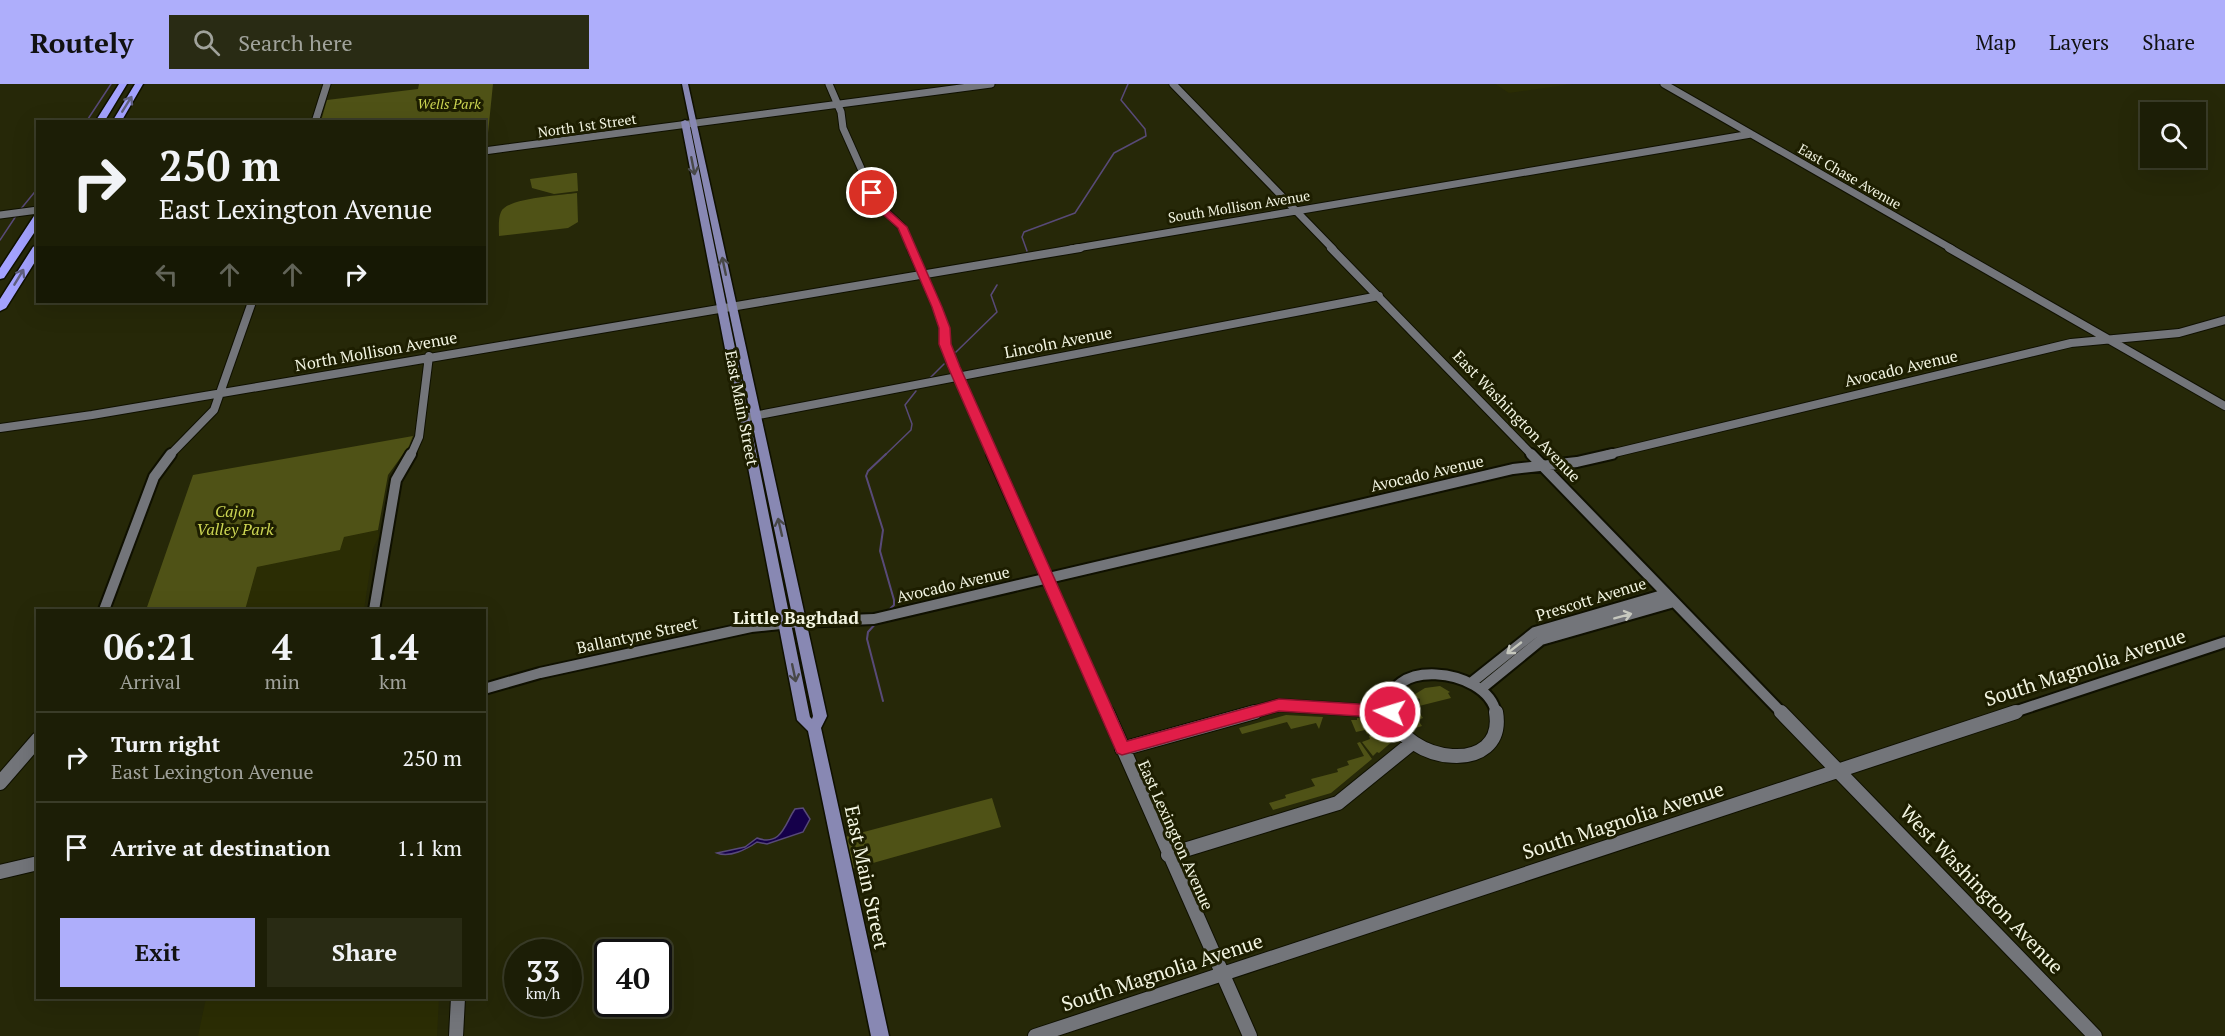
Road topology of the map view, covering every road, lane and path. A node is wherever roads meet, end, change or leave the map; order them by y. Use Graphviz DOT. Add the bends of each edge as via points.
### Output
graph roads {
  1 [pos="117,84"];
  2 [pos="123,84"];
  3 [pos="327,84"];
  4 [pos="677,84"];
  5 [pos="685,84"];
  6 [pos="829,84"];
  7 [pos="991,84"];
  8 [pos="1173,84"];
  9 [pos="1664,84"];
  10 [pos="139,85"];
  11 [pos="838,104"];
  12 [pos="108,107"];
  13 [pos="100,120"];
  14 [pos="117,120"];
  15 [pos="316,120"];
  16 [pos="689,124"];
  17 [pos="1751,134"];
  18 [pos="486,151"];
  19 [pos="36,210"];
  20 [pos="1296,211"];
  21 [pos="0,215"];
  22 [pos="36,221"];
  23 [pos="36,250"];
  24 [pos="922,273"];
  25 [pos="0,276"];
  26 [pos="1379,296"];
  27 [pos="252,303"];
  28 [pos="1,306"];
  29 [pos="727,306"];
  30 [pos="2225,320"];
  31 [pos="2225,326"];
  32 [pos="2200,328"];
  33 [pos="2103,341"];
  34 [pos="429,356"];
  35 [pos="748,377"];
  36 [pos="959,377"];
  37 [pos="736,379"];
  38 [pos="220,393"];
  39 [pos="2225,406"];
  40 [pos="2225,412"];
  41 [pos="750,417"];
  42 [pos="2,429"];
  43 [pos="1542,465"];
  44 [pos="1046,579"];
  45 [pos="1670,598"];
  46 [pos="104,609"];
  47 [pos="374,609"];
  48 [pos="799,622"];
  49 [pos="784,623"];
  50 [pos="2225,642"];
  51 [pos="1476,686"];
  52 [pos="486,688"];
  53 [pos="1390,712"];
  54 [pos="814,728"];
  55 [pos="36,741"];
  56 [pos="1412,743"];
  57 [pos="1122,749"];
  58 [pos="1838,771"];
  59 [pos="0,783"];
  60 [pos="1168,855"];
  61 [pos="36,863"];
  62 [pos="0,872"];
  63 [pos="1222,976"];
  64 [pos="458,999"];
  65 [pos="1068,1031"];
  66 [pos="456,1036"];
  67 [pos="880,1036"];
  68 [pos="1035,1036"];
  69 [pos="1250,1036"];
  70 [pos="2095,1036"];
  1 -- 12 [label="highway"];
  2 -- 12 [label="highway"];
  3 -- 15 [label="main road"];
  4 -- 16 [label="main road, East Main Street"];
  5 -- 16 [label="main road, East Main Street"];
  6 -- 11 [label="main road, East Lexington Avenue"];
  7 -- 11 [label="main road, North 1st Street"];
  8 -- 20 [label="main road, East Washington Avenue"];
  9 -- 17 [label="main road, East Chase Avenue"];
  14 -- 10 [label="highway, one-way"];
  11 -- 16 [label="main road, North 1st Street"];
  11 -- 24 [label="main road, East Lexington Avenue" via="843,128 876,202 902,227"];
  12 -- 13 [label="highway"];
  16 -- 18 [label="main road, North 1st Street"];
  16 -- 29 [label="main road, East Main Street"];
  17 -- 20 [label="main road, South Mollison Avenue"];
  17 -- 33 [label="main road, East Chase Avenue"];
  19 -- 21 [label="main road"];
  20 -- 24 [label="main road, South Mollison Avenue"];
  20 -- 26 [label="main road, East Washington Avenue"];
  22 -- 25 [label="highway"];
  28 -- 23 [label="highway, one-way"];
  24 -- 29 [label="main road, South Mollison Avenue"];
  24 -- 36 [label="main road, East Lexington Avenue"];
  26 -- 36 [label="main road, Lincoln Avenue"];
  26 -- 43 [label="main road, East Washington Avenue"];
  27 -- 38 [label="main road"];
  29 -- 34 [label="main road, North Mollison Avenue"];
  29 -- 35 [label="main road, East Main Street"];
  29 -- 37 [label="main road, East Main Street"];
  30 -- 32 [label="main road"];
  31 -- 32 [label="main road"];
  32 -- 33 [label="main road, Avocado Avenue"];
  33 -- 39 [label="main road, East Chase Avenue"];
  33 -- 40 [label="main road, East Chase Avenue"];
  33 -- 43 [label="main road, Avocado Avenue" via="2060,347 1582,460"];
  34 -- 38 [label="main road, North Mollison Avenue"];
  34 -- 47 [label="main road" via="419,437 396,480"];
  35 -- 37 [label="main road"];
  35 -- 41 [label="main road, East Main Street"];
  36 -- 41 [label="main road, Lincoln Avenue"];
  36 -- 44 [label="main road, East Lexington Avenue"];
  37 -- 41 [label="main road, East Main Street"];
  38 -- 42 [label="main road, North Mollison Avenue"];
  38 -- 46 [label="main road" via="214,410 176,447 154,477"];
  48 -- 41 [label="main road, East Main Street, one-way"];
  41 -- 49 [label="main road, East Main Street"];
  43 -- 44 [label="main road, Avocado Avenue"];
  43 -- 45 [label="main road, East Washington Avenue"];
  44 -- 48 [label="main road, Avocado Avenue" via="874,619"];
  44 -- 57 [label="main road, East Lexington Avenue"];
  45 -- 51 [label="main road, Prescott Avenue" via="1541,640"];
  45 -- 58 [label="main road, East Washington Avenue"];
  48 -- 49 [label="main road, Ballantyne Street"];
  48 -- 54 [label="main road, East Main Street" via="820,716"];
  49 -- 52 [label="main road, Ballantyne Street" via="632,652"];
  49 -- 54 [label="main road, East Main Street, one-way" via="804,720"];
  50 -- 58 [label="main road, South Magnolia Avenue"];
  51 -- 53 [label="main road" via="1446,674 1417,675 1394,691"];
  51 -- 56 [label="main road" via="1489,697 1498,714 1500,727 1487,748 1474,754 1451,756 1426,751"];
  53 -- 56 [label="main road" via="1394,724"];
  53 -- 57 [label="main road" via="1279,705"];
  54 -- 67 [label="main road, East Main Street"];
  55 -- 59 [label="main road"];
  56 -- 60 [label="main road" via="1338,803"];
  57 -- 60 [label="main road, East Lexington Avenue"];
  58 -- 63 [label="main road, South Magnolia Avenue"];
  58 -- 70 [label="main road, West Washington Avenue"];
  60 -- 63 [label="main road, East Lexington Avenue"];
  61 -- 62 [label="main road"];
  63 -- 65 [label="main road, South Magnolia Avenue"];
  63 -- 69 [label="main road, East Lexington Avenue"];
  64 -- 66 [label="main road"];
  65 -- 68 [label="main road, South Magnolia Avenue"];
}
